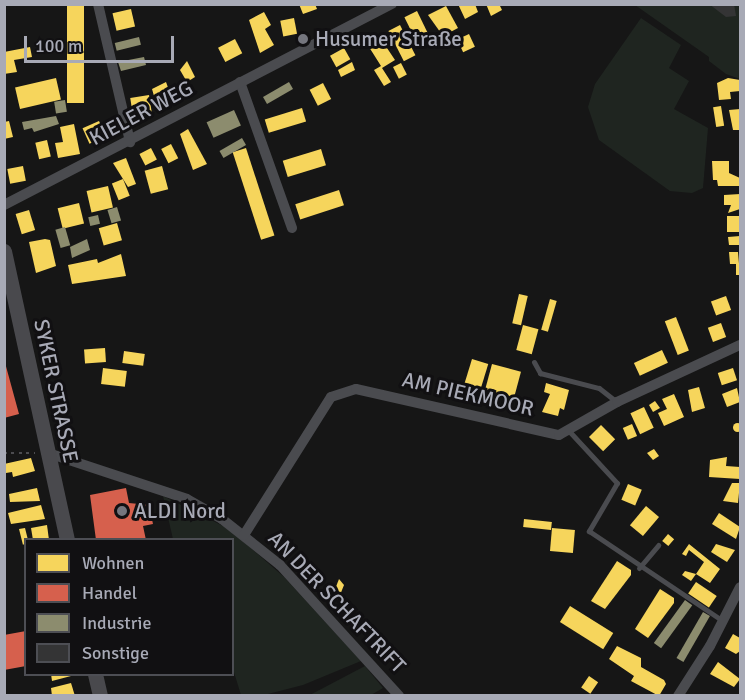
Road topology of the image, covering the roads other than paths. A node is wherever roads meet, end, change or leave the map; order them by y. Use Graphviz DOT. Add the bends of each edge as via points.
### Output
graph roads {
  1 [pos="98,4"];
  2 [pos="392,4"];
  3 [pos="240,82"];
  4 [pos="130,142"];
  5 [pos="4,205"];
  6 [pos="292,228"];
  7 [pos="4,251"];
  8 [pos="741,345"];
  9 [pos="534,362"];
  10 [pos="617,402"];
  11 [pos="569,431"];
  12 [pos="48,453"];
  13 [pos="244,535"];
  14 [pos="67,538"];
  15 [pos="658,545"];
  16 [pos="639,568"];
  17 [pos="741,588"];
  18 [pos="723,621"];
  19 [pos="95,676"];
  20 [pos="100,696"];
  21 [pos="399,696"];
  22 [pos="678,696"];
  1 -- 4 [label="street"];
  2 -- 3 [label="street, KIELER WEG"];
  3 -- 4 [label="street, KIELER WEG"];
  3 -- 6 [label="street"];
  4 -- 5 [label="street, KIELER WEG"];
  7 -- 12 [label="main road, SYKER STRASSE"];
  8 -- 10 [label="street"];
  9 -- 10 [label="lane" via="540,373 599,388"];
  10 -- 11 [label="street"];
  11 -- 13 [label="street, AM PIEKMOOR" via="559,435 356,389 331,397"];
  11 -- 16 [label="lane" via="617,483 589,531"];
  12 -- 13 [label="street, AN DER SCHAFTRIFT" via="187,499"];
  12 -- 14 [label="main road, SYKER STRASSE"];
  13 -- 21 [label="street, AN DER SCHAFTRIFT" via="280,565"];
  15 -- 16 [label="lane"];
  16 -- 18 [label="lane"];
  17 -- 18 [label="street"];
  18 -- 22 [label="street"];
  19 -- 20 [label="main road"];
}
